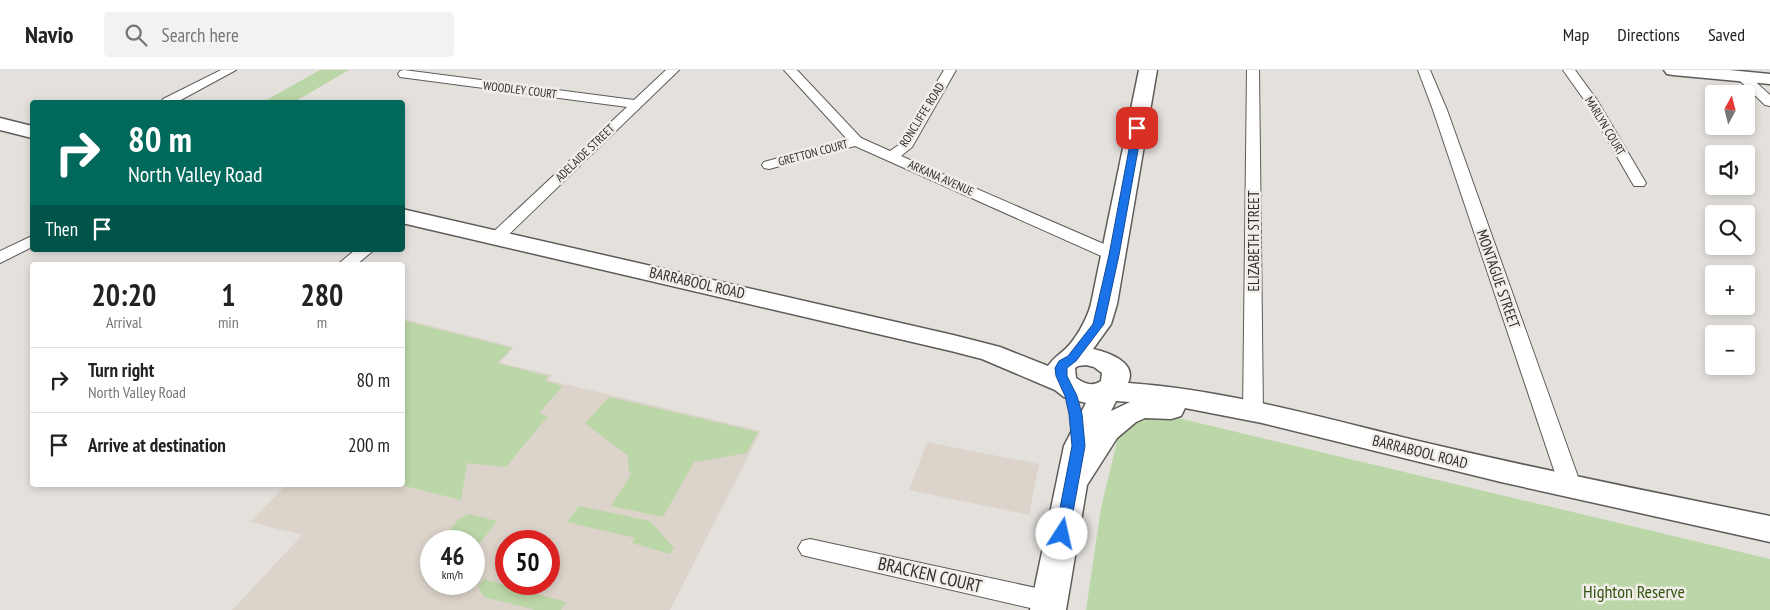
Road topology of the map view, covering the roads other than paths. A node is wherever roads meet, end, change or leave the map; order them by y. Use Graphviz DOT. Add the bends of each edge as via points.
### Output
graph roads {
  1 [pos="230,70"];
  2 [pos="673,70"];
  3 [pos="790,70"];
  4 [pos="950,70"];
  5 [pos="1148,70"];
  6 [pos="1253,70"];
  7 [pos="1424,70"];
  8 [pos="1569,70"];
  9 [pos="1673,70"];
  10 [pos="404,74"];
  11 [pos="1743,77"];
  12 [pos="1770,80"];
  13 [pos="172,100"];
  14 [pos="1770,102"];
  15 [pos="636,104"];
  16 [pos="0,124"];
  17 [pos="30,132"];
  18 [pos="856,141"];
  19 [pos="891,156"];
  20 [pos="769,165"];
  21 [pos="1639,183"];
  22 [pos="406,219"];
  23 [pos="498,237"];
  24 [pos="30,241"];
  25 [pos="363,252"];
  26 [pos="1114,255"];
  27 [pos="0,258"];
  28 [pos="349,262"];
  29 [pos="1098,324"];
  30 [pos="1068,372"];
  31 [pos="1109,379"];
  32 [pos="1247,411"];
  33 [pos="1078,446"];
  34 [pos="1404,448"];
  35 [pos="1070,485"];
  36 [pos="1586,491"];
  37 [pos="1770,529"];
  38 [pos="1770,538"];
  39 [pos="810,548"];
  40 [pos="1049,606"];
  1 -- 13 [label="street"];
  2 -- 15 [label="street, ADELAIDE STREET"];
  3 -- 18 [label="street, ARKANA AVENUE"];
  4 -- 19 [label="street, RONCLIFFE ROAD" via="904,147"];
  5 -- 26 [label="main road"];
  6 -- 32 [label="street, ELIZABETH STREET"];
  7 -- 36 [label="street, MONTAGUE STREET" via="1505,302"];
  8 -- 21 [label="street, MARLYN COURT" via="1591,100"];
  9 -- 11 [label="main road"];
  10 -- 15 [label="street, WOODLEY COURT"];
  11 -- 12 [label="main road"];
  11 -- 14 [label="street"];
  15 -- 23 [label="street, ADELAIDE STREET"];
  16 -- 17 [label="main road"];
  18 -- 19 [label="street, ARKANA AVENUE"];
  18 -- 20 [label="street, GRETTON COURT"];
  19 -- 26 [label="street, ARKANA AVENUE"];
  22 -- 23 [label="main road, BARRABOOL ROAD"];
  23 -- 30 [label="main road, BARRABOOL ROAD"];
  24 -- 27 [label="street"];
  25 -- 28 [label="street"];
  26 -- 29 [label="main road"];
  29 -- 30 [label="main road"];
  29 -- 31 [label="main road"];
  30 -- 31 [label="main road, BARRABOOL ROAD" via="1084,393"];
  30 -- 33 [label="main road"];
  31 -- 32 [label="main road, BARRABOOL ROAD" via="1153,394"];
  31 -- 33 [label="main road"];
  32 -- 34 [label="main road, BARRABOOL ROAD"];
  33 -- 35 [label="main road"];
  34 -- 35 [label="main road" via="1196,412 1148,409 1130,413 1112,425"];
  34 -- 36 [label="main road, BARRABOOL ROAD"];
  35 -- 40 [label="main road"];
  36 -- 37 [label="main road, BARRABOOL ROAD"];
  36 -- 38 [label="main road, BARRABOOL ROAD"];
  39 -- 40 [label="street, BRACKEN COURT"];
}
